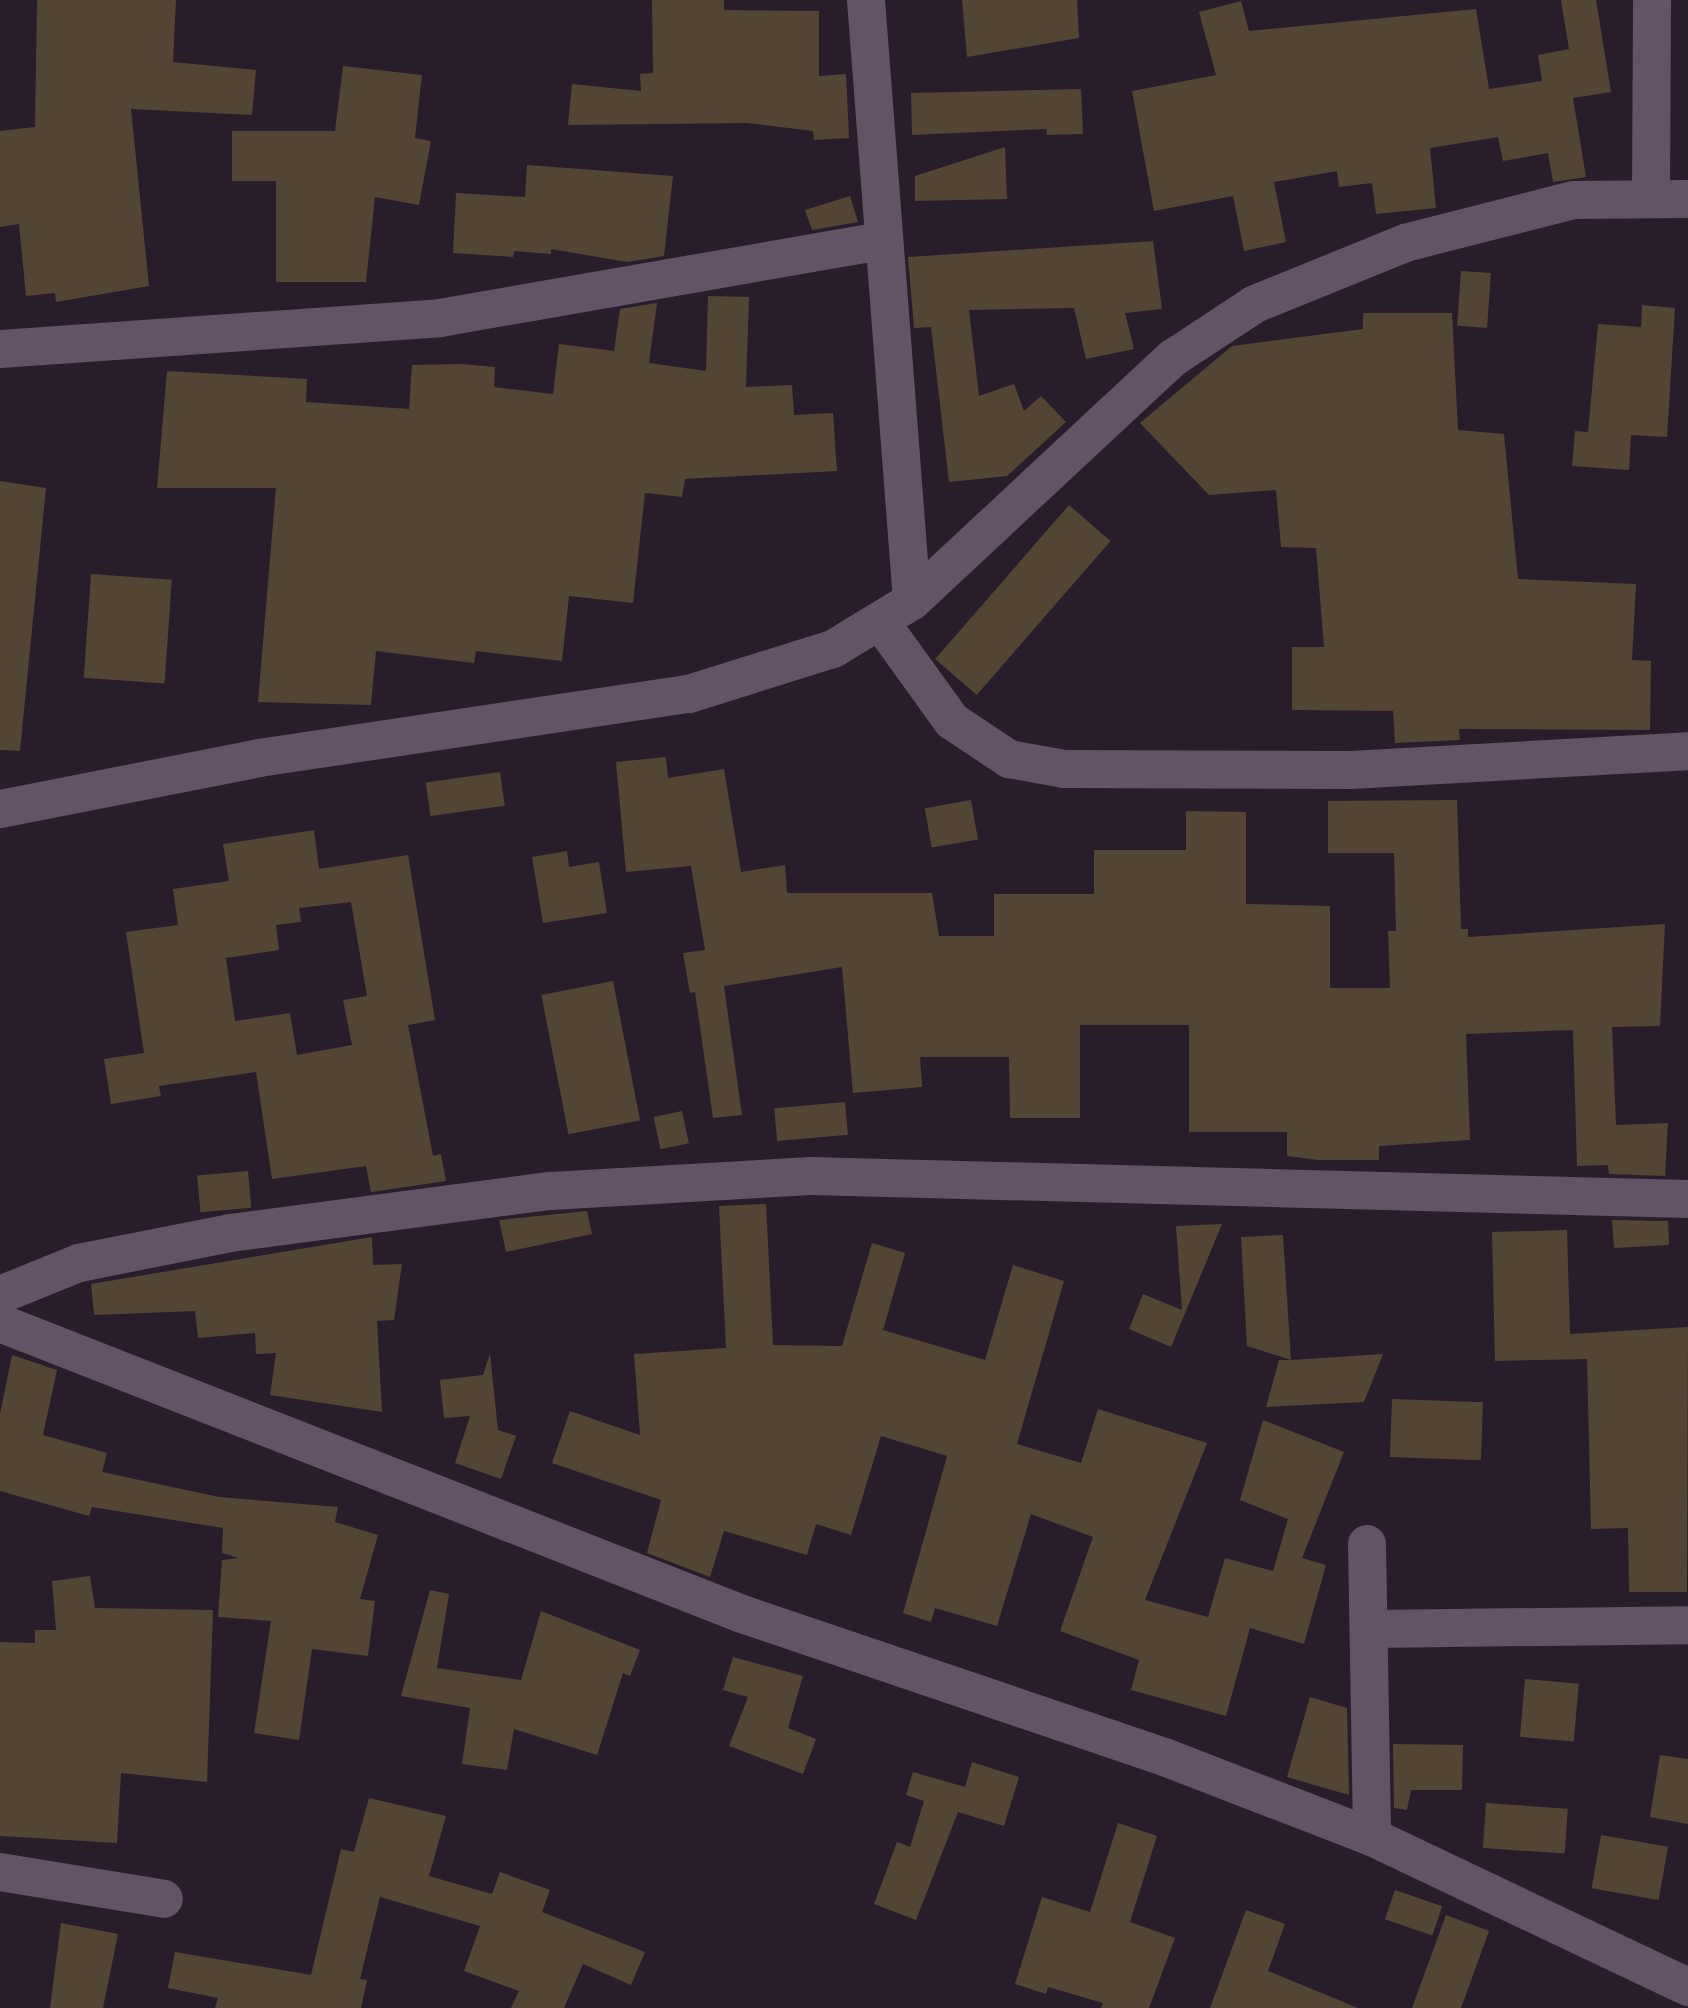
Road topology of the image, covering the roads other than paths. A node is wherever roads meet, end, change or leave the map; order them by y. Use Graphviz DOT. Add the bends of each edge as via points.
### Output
graph roads {
  1 [pos="866,0"];
  2 [pos="1652,0"];
  3 [pos="1669,198"];
  4 [pos="881,242"];
  5 [pos="0,349"];
  6 [pos="897,613"];
  7 [pos="1688,751"];
  8 [pos="0,809"];
  9 [pos="1688,1199"];
  10 [pos="0,1295"];
  11 [pos="0,1323"];
  12 [pos="1367,1544"];
  13 [pos="1688,1625"];
  14 [pos="1371,1629"];
  15 [pos="1372,1836"];
  16 [pos="0,1872"];
  17 [pos="164,1899"];
  18 [pos="1688,1987"];
  1 -- 4 [label="street"];
  2 -- 3 [label="street"];
  3 -- 6 [label="street" via="1574,200 1405,243 1255,304 1173,358"];
  4 -- 5 [label="street" via="440,318"];
  4 -- 6 [label="street"];
  6 -- 7 [label="street" via="952,721 1009,759 1064,770 1351,770"];
  6 -- 8 [label="street" via="833,649 689,694 259,758"];
  9 -- 10 [label="street" via="811,1176 588,1188 230,1233 79,1263"];
  11 -- 15 [label="street" via="742,1614 1167,1758"];
  12 -- 14 [label="street"];
  13 -- 14 [label="street"];
  14 -- 15 [label="street"];
  15 -- 18 [label="street"];
  16 -- 17 [label="street"];
}
